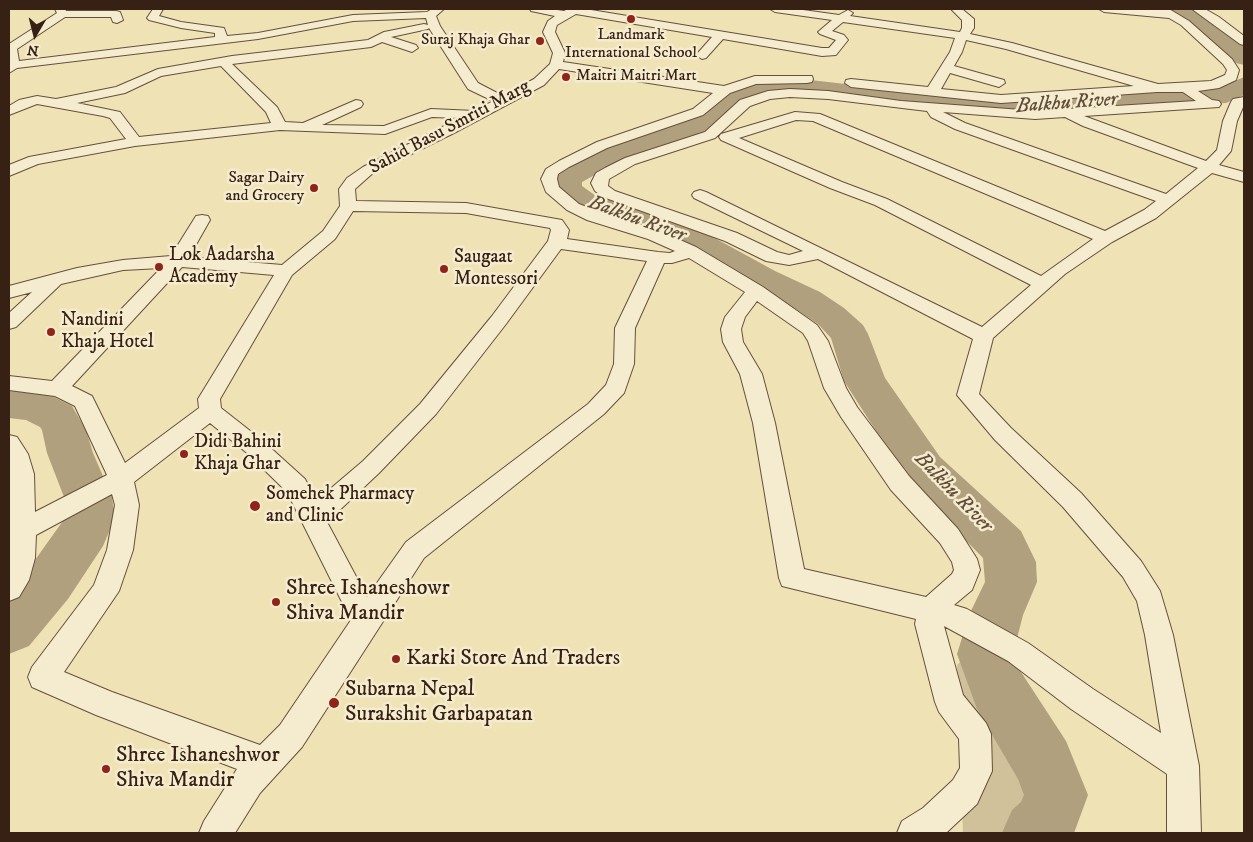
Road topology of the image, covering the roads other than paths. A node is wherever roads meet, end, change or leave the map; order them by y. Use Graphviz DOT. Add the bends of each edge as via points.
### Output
graph roads {
  1 [pos="158,9"];
  2 [pos="535,9"];
  3 [pos="775,9"];
  4 [pos="854,9"];
  5 [pos="956,9"];
  6 [pos="1104,9"];
  7 [pos="1197,9"];
  8 [pos="571,11"];
  9 [pos="62,12"];
  10 [pos="1168,12"];
  11 [pos="434,17"];
  12 [pos="839,19"];
  13 [pos="117,20"];
  14 [pos="720,35"];
  15 [pos="963,36"];
  16 [pos="382,38"];
  17 [pos="222,40"];
  18 [pos="1244,42"];
  19 [pos="163,46"];
  20 [pos="412,48"];
  21 [pos="702,55"];
  22 [pos="224,62"];
  23 [pos="556,65"];
  24 [pos="11,67"];
  25 [pos="946,68"];
  26 [pos="158,73"];
  27 [pos="820,80"];
  28 [pos="838,82"];
  29 [pos="999,83"];
  30 [pos="1157,88"];
  31 [pos="724,90"];
  32 [pos="1189,90"];
  33 [pos="932,92"];
  34 [pos="503,101"];
  35 [pos="1241,102"];
  36 [pos="1207,103"];
  37 [pos="54,104"];
  38 [pos="356,104"];
  39 [pos="933,108"];
  40 [pos="9,111"];
  41 [pos="1066,113"];
  42 [pos="479,115"];
  43 [pos="280,126"];
  44 [pos="304,127"];
  45 [pos="718,136"];
  46 [pos="135,142"];
  47 [pos="9,157"];
  48 [pos="34,160"];
  49 [pos="1209,167"];
  50 [pos="9,171"];
  51 [pos="1244,177"];
  52 [pos="700,194"];
  53 [pos="1168,200"];
  54 [pos="348,206"];
  55 [pos="202,220"];
  56 [pos="1106,238"];
  57 [pos="556,243"];
  58 [pos="690,251"];
  59 [pos="820,253"];
  60 [pos="658,257"];
  61 [pos="177,261"];
  62 [pos="286,271"];
  63 [pos="56,280"];
  64 [pos="1043,284"];
  65 [pos="756,290"];
  66 [pos="9,292"];
  67 [pos="9,323"];
  68 [pos="984,336"];
  69 [pos="9,384"];
  70 [pos="57,389"];
  71 [pos="210,411"];
  72 [pos="9,443"];
  73 [pos="110,484"];
  74 [pos="314,519"];
  75 [pos="31,526"];
  76 [pos="9,589"];
  77 [pos="944,614"];
  78 [pos="366,621"];
  79 [pos="264,763"];
  80 [pos="1183,766"];
  81 [pos="216,833"];
  82 [pos="914,833"];
  83 [pos="1184,833"];
  1 -- 17 [label="street" via="153,18 220,30"];
  2 -- 8 [label="street"];
  3 -- 12 [label="street"];
  4 -- 12 [label="street"];
  5 -- 15 [label="street" via="968,19 968,28"];
  6 -- 10 [label="street"];
  7 -- 18 [label="street"];
  8 -- 14 [label="street"];
  8 -- 23 [label="street" via="552,23 550,28 559,53"];
  9 -- 13 [label="street" via="116,14"];
  9 -- 24 [label="street" via="11,48"];
  10 -- 32 [label="street" via="1205,41 1233,70 1231,77 1214,85"];
  11 -- 16 [label="street"];
  11 -- 17 [label="street" via="353,18"];
  11 -- 34 [label="street" via="473,86"];
  12 -- 14 [label="street" via="824,32 842,40 828,53"];
  12 -- 15 [label="street"];
  14 -- 21 [label="street"];
  15 -- 25 [label="street"];
  15 -- 30 [label="street"];
  16 -- 20 [label="street"];
  16 -- 22 [label="street" via="371,43"];
  17 -- 19 [label="street"];
  19 -- 24 [label="street"];
  19 -- 26 [label="street"];
  22 -- 26 [label="street"];
  22 -- 43 [label="street" via="272,110"];
  23 -- 31 [label="street"];
  23 -- 34 [label="street, Sahid Basu Smriti Marg" via="539,82"];
  25 -- 29 [label="street"];
  25 -- 33 [label="street"];
  26 -- 37 [label="street" via="120,90"];
  27 -- 31 [label="street" via="755,80"];
  28 -- 33 [label="street"];
  30 -- 32 [label="street"];
  30 -- 33 [label="street" via="1018,99"];
  31 -- 58 [label="street" via="698,112 602,145 551,172 549,179 552,189 573,207"];
  32 -- 36 [label="street"];
  34 -- 42 [label="street, Sahid Basu Smriti Marg"];
  35 -- 36 [label="street"];
  35 -- 49 [label="street" via="1230,121 1224,151"];
  36 -- 41 [label="street"];
  37 -- 40 [label="street" via="31,100"];
  37 -- 46 [label="street" via="115,115"];
  38 -- 44 [label="street"];
  39 -- 41 [label="street" via="1035,115"];
  39 -- 45 [label="street" via="828,95 768,95 745,103"];
  39 -- 53 [label="street" via="936,114 960,126"];
  41 -- 49 [label="street"];
  42 -- 44 [label="street" via="431,113 385,130"];
  42 -- 54 [label="street, Sahid Basu Smriti Marg" via="368,170 346,189"];
  43 -- 44 [label="street"];
  43 -- 46 [label="street"];
  45 -- 56 [label="street" via="795,116 815,117"];
  45 -- 59 [label="street" via="630,161 602,176 599,184 609,194 732,237 772,258 789,260"];
  45 -- 64 [label="street" via="881,202"];
  46 -- 48 [label="street"];
  47 -- 48 [label="street"];
  48 -- 50 [label="street"];
  49 -- 51 [label="street"];
  49 -- 53 [label="street"];
  52 -- 59 [label="street"];
  53 -- 56 [label="street" via="1150,214"];
  54 -- 57 [label="street" via="466,208 556,224 560,230"];
  54 -- 62 [label="street, Sahid Basu Smriti Marg" via="329,235"];
  55 -- 61 [label="street"];
  56 -- 64 [label="street"];
  57 -- 60 [label="street"];
  57 -- 74 [label="street" via="428,409 371,468"];
  58 -- 60 [label="street" via="672,258"];
  58 -- 65 [label="street"];
  59 -- 68 [label="street"];
  60 -- 78 [label="street" via="624,328 624,364 616,388 596,409 415,550"];
  61 -- 62 [label="street"];
  61 -- 63 [label="street" via="123,265"];
  61 -- 70 [label="street"];
  62 -- 71 [label="street, Sahid Basu Smriti Marg" via="209,399"];
  63 -- 66 [label="street"];
  63 -- 67 [label="street"];
  64 -- 68 [label="street"];
  65 -- 77 [label="street" via="810,329 849,412 900,483 949,536 964,559 967,570 962,582 943,597"];
  65 -- 77 [label="street" via="735,318 731,330 733,342 751,374 764,422 792,578"];
  68 -- 80 [label="street" via="968,395 1078,507 1132,569 1150,599"];
  69 -- 70 [label="street"];
  70 -- 73 [label="street" via="84,401"];
  71 -- 73 [label="street"];
  71 -- 74 [label="street" via="255,446 296,486"];
  72 -- 75 [label="street" via="22,474"];
  73 -- 75 [label="street"];
  73 -- 79 [label="street" via="128,505 120,550 105,591 43,677"];
  74 -- 78 [label="street"];
  75 -- 76 [label="street" via="15,580"];
  77 -- 80 [label="street" via="1018,652 1082,700"];
  77 -- 82 [label="street" via="929,624 950,702 975,734 976,771 965,792 935,820"];
  78 -- 79 [label="street" via="291,736"];
  79 -- 81 [label="street" via="248,781"];
  80 -- 83 [label="street"];
}
